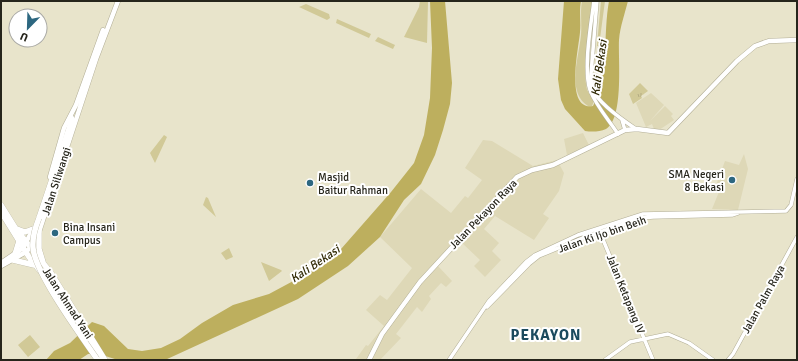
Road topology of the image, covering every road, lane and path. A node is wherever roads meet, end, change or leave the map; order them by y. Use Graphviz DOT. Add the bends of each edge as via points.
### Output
graph roads {
  1 [pos="114,1"];
  2 [pos="118,1"];
  3 [pos="594,1"];
  4 [pos="597,1"];
  5 [pos="797,40"];
  6 [pos="96,54"];
  7 [pos="78,106"];
  8 [pos="71,117"];
  9 [pos="621,119"];
  10 [pos="625,130"];
  11 [pos="637,130"];
  12 [pos="618,134"];
  13 [pos="797,179"];
  14 [pos="1,205"];
  15 [pos="1,212"];
  16 [pos="739,213"];
  17 [pos="598,227"];
  18 [pos="16,229"];
  19 [pos="36,230"];
  20 [pos="600,232"];
  21 [pos="797,238"];
  22 [pos="19,241"];
  23 [pos="27,248"];
  24 [pos="14,257"];
  25 [pos="1,263"];
  26 [pos="34,265"];
  27 [pos="1,266"];
  28 [pos="45,266"];
  29 [pos="486,307"];
  30 [pos="80,324"];
  31 [pos="644,338"];
  32 [pos="100,359"];
  33 [pos="369,360"];
  34 [pos="449,360"];
  35 [pos="605,360"];
  36 [pos="652,360"];
  37 [pos="713,360"];
  38 [pos="728,360"];
  1 -- 6 [label="main road"];
  2 -- 6 [label="main road"];
  3 -- 12 [label="street" via="588,84 593,98"];
  4 -- 9 [label="street" via="590,74 594,91"];
  5 -- 11 [label="main road, Jalan Pekayon Raya" via="767,41 755,46 737,61 668,133"];
  6 -- 7 [label="main road"];
  7 -- 8 [label="main road, Jalan Siliwangi"];
  7 -- 19 [label="main road, Jalan Siliwangi"];
  8 -- 19 [label="main road, Jalan Siliwangi" via="64,128"];
  8 -- 32 [label="highway, bridge" via="38,218 32,248 37,266"];
  9 -- 10 [label="street"];
  9 -- 11 [label="street"];
  10 -- 11 [label="main road, Jalan Pekayon Raya"];
  10 -- 12 [label="main road, Jalan Pekayon Raya"];
  12 -- 33 [label="main road, Jalan Pekayon Raya" via="554,165 532,170 517,177 424,277 382,334"];
  13 -- 16 [label="street, Jalan Ki Ijo bin Beih" via="791,205 786,211"];
  14 -- 18 [label="highway"];
  15 -- 22 [label="highway"];
  16 -- 17 [label="street, Jalan Ki Ijo bin Beih" via="643,214"];
  16 -- 20 [label="street, Jalan Ki Ijo bin Beih" via="653,217"];
  17 -- 20 [label="street, Jalan Ketapang IV"];
  17 -- 29 [label="street, Jalan Ki Ijo bin Beih" via="531,258 496,292"];
  18 -- 19 [label="highway" via="25,232"];
  18 -- 23 [label="highway"];
  19 -- 23 [label="main road, Jalan Siliwangi"];
  19 -- 28 [label="highway"];
  20 -- 29 [label="street, Jalan Ki Ijo bin Beih" via="533,260"];
  20 -- 31 [label="street, Jalan Ketapang IV"];
  21 -- 38 [label="street, Jalan Palm Raya"];
  22 -- 23 [label="highway"];
  22 -- 24 [label="highway"];
  23 -- 24 [label="main road"];
  23 -- 26 [label="highway, Jalan Ahmad Yani"];
  23 -- 28 [label="highway, Jalan Ahmad Yani"];
  24 -- 25 [label="main road"];
  24 -- 26 [label="highway"];
  24 -- 27 [label="main road"];
  26 -- 30 [label="highway, Jalan Ahmad Yani"];
  28 -- 30 [label="highway, Jalan Ahmad Yani"];
  29 -- 34 [label="street, Jalan Ki Ijo bin Beih"];
  30 -- 32 [label="highway, Jalan Ahmad Yani"];
  31 -- 35 [label="street" via="627,343"];
  31 -- 36 [label="street, Jalan Ketapang IV"];
  31 -- 37 [label="street" via="673,334"];
}
